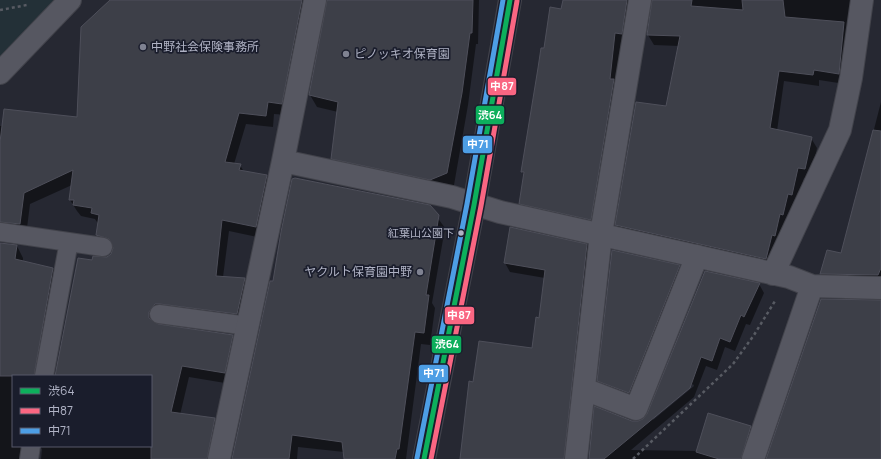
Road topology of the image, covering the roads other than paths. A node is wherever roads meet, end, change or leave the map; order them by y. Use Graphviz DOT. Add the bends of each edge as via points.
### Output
graph roads {
  1 [pos="70,0"];
  2 [pos="315,0"];
  3 [pos="510,0"];
  4 [pos="640,0"];
  5 [pos="862,0"];
  6 [pos="0,73"];
  7 [pos="283,161"];
  8 [pos="474,205"];
  9 [pos="0,232"];
  10 [pos="601,234"];
  11 [pos="103,247"];
  12 [pos="67,252"];
  13 [pos="697,256"];
  14 [pos="773,274"];
  15 [pos="812,286"];
  16 [pos="881,288"];
  17 [pos="159,314"];
  18 [pos="248,326"];
  19 [pos="44,375"];
  20 [pos="584,389"];
  21 [pos="31,447"];
  22 [pos="29,459"];
  23 [pos="219,459"];
  24 [pos="424,459"];
  25 [pos="576,459"];
  26 [pos="753,459"];
  1 -- 6 [label="street"];
  2 -- 7 [label="street"];
  3 -- 8 [label="main road"];
  4 -- 10 [label="street"];
  5 -- 14 [label="street" via="851,78 840,130"];
  7 -- 8 [label="street"];
  7 -- 18 [label="street"];
  8 -- 10 [label="street"];
  8 -- 24 [label="main road"];
  9 -- 11 [label="lane"];
  10 -- 13 [label="street"];
  10 -- 20 [label="street"];
  12 -- 19 [label="lane"];
  13 -- 14 [label="street"];
  13 -- 20 [label="street" via="636,408"];
  14 -- 15 [label="street"];
  15 -- 16 [label="street"];
  15 -- 26 [label="street"];
  17 -- 18 [label="lane"];
  18 -- 23 [label="street"];
  20 -- 25 [label="street"];
  21 -- 22 [label="lane"];
}
